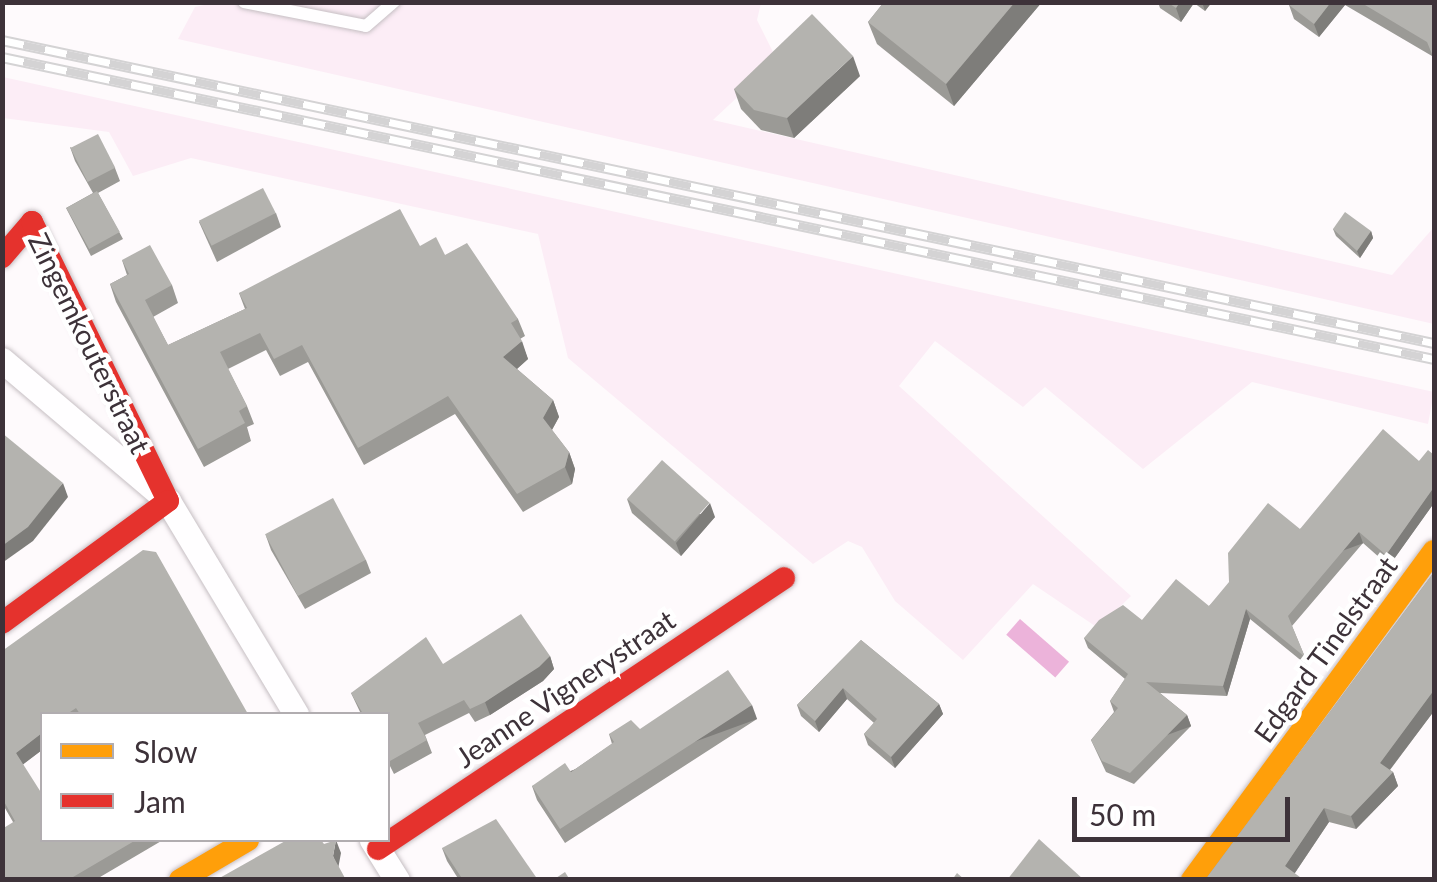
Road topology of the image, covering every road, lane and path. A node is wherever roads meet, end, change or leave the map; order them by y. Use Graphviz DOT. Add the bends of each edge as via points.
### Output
graph roads {
  1 [pos="244,2"];
  2 [pos="394,2"];
  3 [pos="2,257"];
  4 [pos="2,360"];
  5 [pos="168,501"];
  6 [pos="1434,551"];
  7 [pos="784,578"];
  8 [pos="2,623"];
  9 [pos="295,712"];
  10 [pos="390,835"];
  11 [pos="245,842"];
  12 [pos="376,844"];
  13 [pos="180,880"];
  14 [pos="397,880"];
  15 [pos="1192,880"];
  1 -- 2 [label="lane" via="366,26"];
  3 -- 5 [label="street, Zingemkouterstraat" via="32,222"];
  4 -- 5 [label="street, Zingemkouterstraat"];
  5 -- 8 [label="street"];
  5 -- 9 [label="street, Zingemkouterstraat"];
  6 -- 15 [label="street, Edgard Tinelstraat"];
  7 -- 10 [label="street, Jeanne Vignerystraat"];
  11 -- 13 [label="street"];
  12 -- 14 [label="street"];
}
